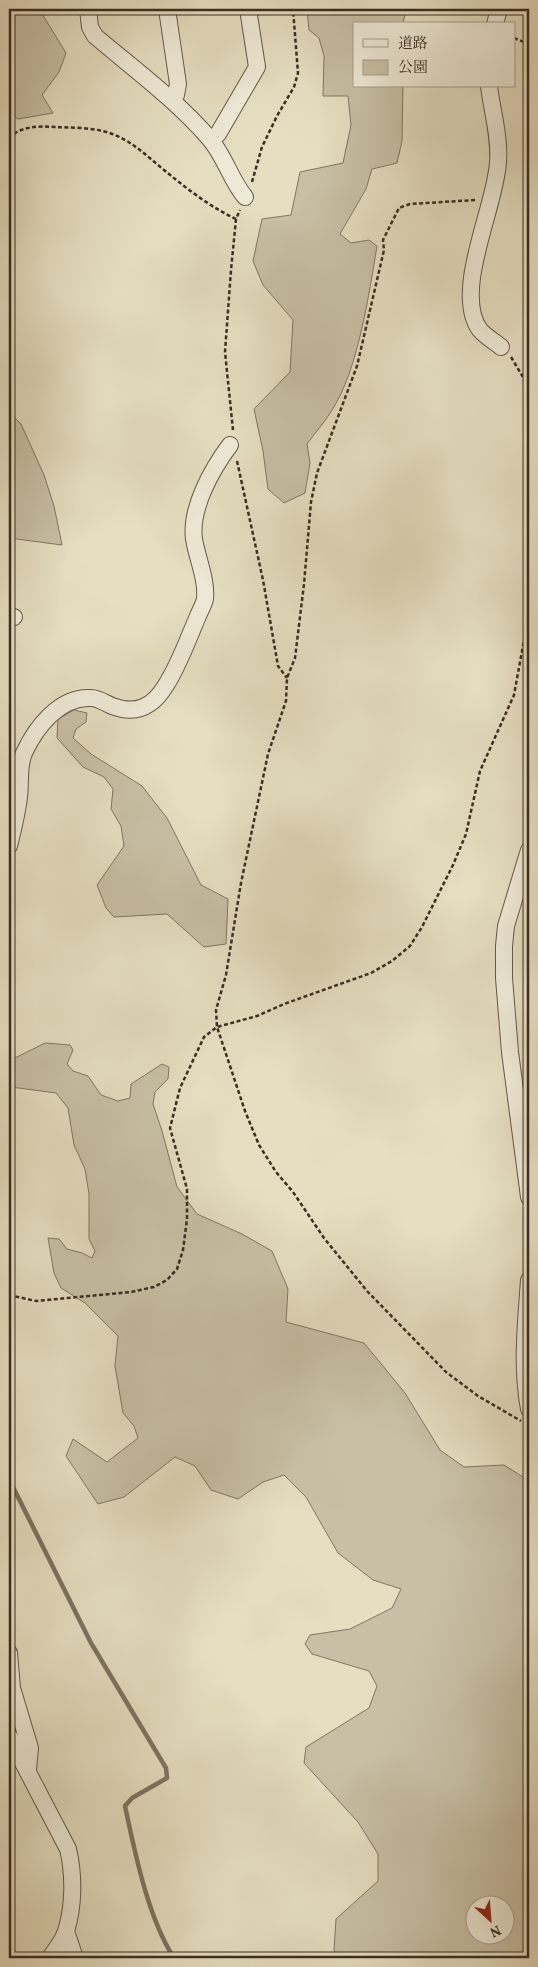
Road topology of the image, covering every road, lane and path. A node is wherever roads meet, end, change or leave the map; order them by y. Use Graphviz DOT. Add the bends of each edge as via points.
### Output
graph roads {
  1 [pos="88,9"];
  2 [pos="167,9"];
  3 [pos="248,9"];
  4 [pos="293,9"];
  5 [pos="499,9"];
  6 [pos="496,22"];
  7 [pos="516,39"];
  8 [pos="529,44"];
  9 [pos="489,88"];
  10 [pos="172,100"];
  11 [pos="9,138"];
  12 [pos="211,140"];
  13 [pos="246,197"];
  14 [pos="492,197"];
  15 [pos="236,220"];
  16 [pos="501,347"];
  17 [pos="529,400"];
  18 [pos="230,446"];
  19 [pos="529,613"];
  20 [pos="287,678"];
  21 [pos="9,846"];
  22 [pos="529,850"];
  23 [pos="217,1027"];
  24 [pos="529,1197"];
  25 [pos="529,1280"];
  26 [pos="9,1295"];
  27 [pos="526,1415"];
  28 [pos="9,1653"];
  29 [pos="9,1736"];
  30 [pos="28,1770"];
  31 [pos="66,1931"];
  32 [pos="50,1958"];
  33 [pos="75,1958"];
  1 -- 10 [label="street" via="94,36"];
  2 -- 10 [label="street" via="178,84"];
  3 -- 12 [label="street" via="257,67 218,134"];
  4 -- 13 [label="path" via="298,72 294,87 262,147"];
  5 -- 6 [label="street"];
  7 -- 8 [label="path"];
  9 -- 14 [label="street" via="498,140 498,164"];
  10 -- 12 [label="street"];
  11 -- 15 [label="path" via="27,127 47,126 91,129 114,135 139,148 195,193"];
  12 -- 13 [label="street" via="235,186"];
  13 -- 15 [label="path"];
  14 -- 16 [label="street" via="474,262 470,292 480,330"];
  14 -- 20 [label="path" via="410,204 399,208 383,240 384,250 357,366 317,473 311,502 295,658"];
  15 -- 18 [label="path" via="225,352 233,431"];
  16 -- 17 [label="path" via="515,361"];
  18 -- 20 [label="path" via="236,455 278,666"];
  18 -- 21 [label="street" via="212,473 193,523 205,599 167,684 146,707 123,710 93,698 80,698 61,706 49,716 35,733 20,767 16,822"];
  19 -- 23 [label="path" via="514,695 480,771 466,834 410,946 371,973 257,1016"];
  20 -- 23 [label="path" via="286,701 268,754 241,883 226,974 216,1010"];
  22 -- 24 [label="street" via="506,926 504,978"];
  23 -- 26 [label="path" via="204,1037 180,1088 170,1128 187,1189 187,1219 177,1269 154,1287 131,1292 36,1301"];
  23 -- 27 [label="path" via="259,1145 324,1238 367,1291 446,1372 518,1421"];
  25 -- 27 [label="street" via="524,1359"];
  28 -- 30 [label="street" via="12,1688 30,1748"];
  29 -- 30 [label="street"];
  30 -- 31 [label="street" via="68,1849 73,1886"];
  31 -- 32 [label="street"];
  31 -- 33 [label="street"];
}
